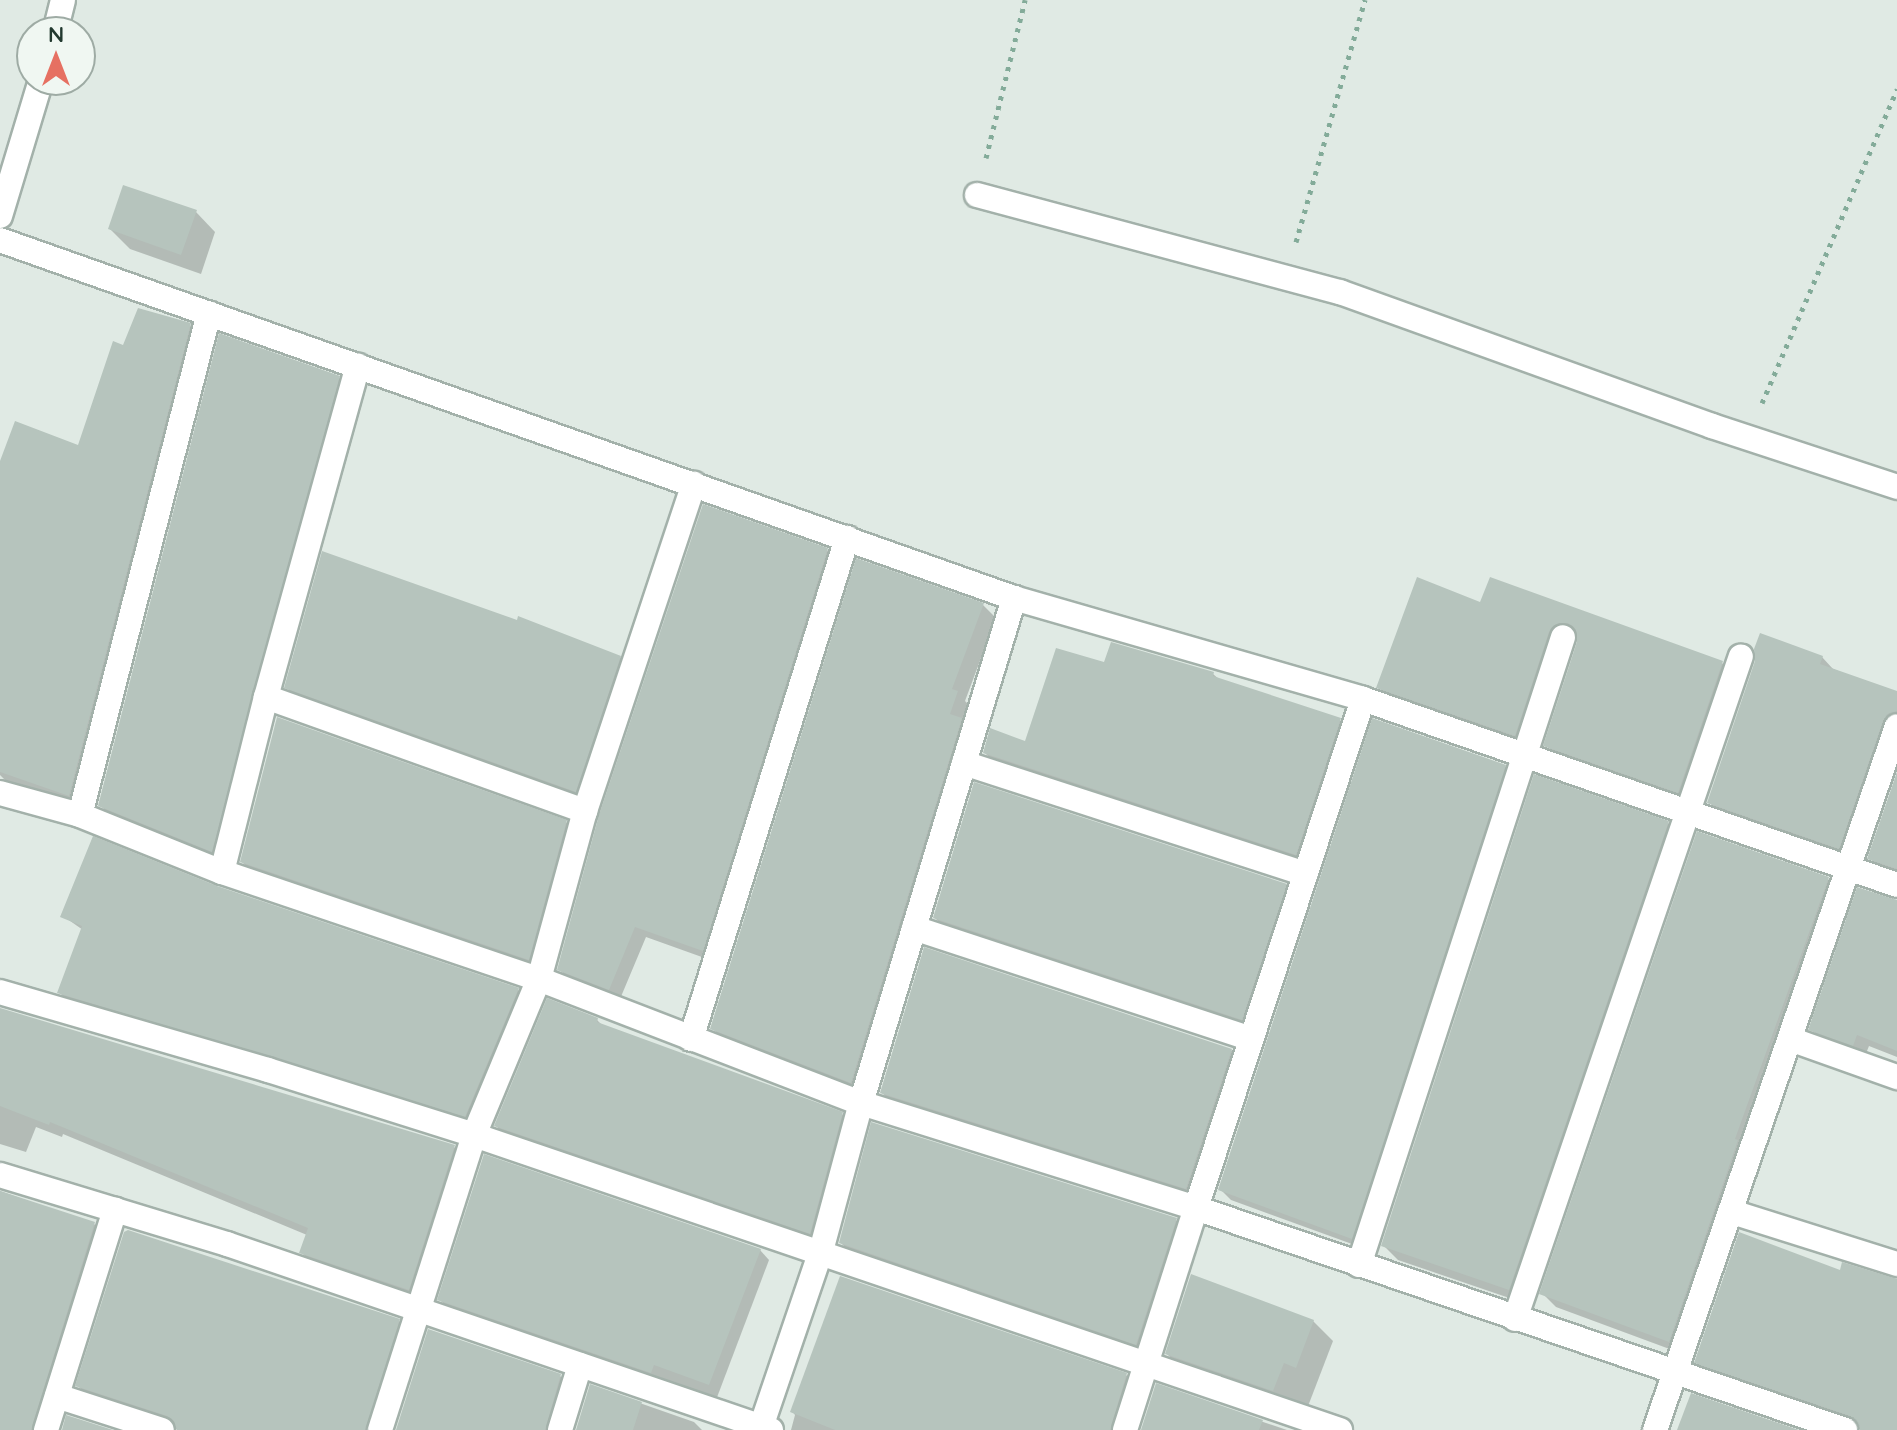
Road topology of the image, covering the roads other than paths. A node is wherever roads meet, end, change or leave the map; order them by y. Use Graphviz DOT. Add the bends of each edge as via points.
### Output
graph roads {
  1 [pos="36,96"];
  2 [pos="977,195"];
  3 [pos="0,216"];
  4 [pos="0,240"];
  5 [pos="209,313"];
  6 [pos="358,366"];
  7 [pos="694,484"];
  8 [pos="1897,487"];
  9 [pos="847,538"];
  10 [pos="1014,598"];
  11 [pos="1563,637"];
  12 [pos="1741,656"];
  13 [pos="266,697"];
  14 [pos="1363,699"];
  15 [pos="1897,726"];
  16 [pos="1524,755"];
  17 [pos="964,763"];
  18 [pos="0,793"];
  19 [pos="585,811"];
  20 [pos="1687,812"];
  21 [pos="80,815"];
  22 [pos="1846,867"];
  23 [pos="222,872"];
  24 [pos="1305,874"];
  25 [pos="1897,885"];
  26 [pos="914,928"];
  27 [pos="539,979"];
  28 [pos="0,992"];
  29 [pos="691,1039"];
  30 [pos="1251,1039"];
  31 [pos="1790,1039"];
  32 [pos="1897,1077"];
  33 [pos="861,1103"];
  34 [pos="474,1135"];
  35 [pos="0,1175"];
  36 [pos="1196,1208"];
  37 [pos="115,1210"];
  38 [pos="1732,1212"];
  39 [pos="821,1251"];
  40 [pos="1897,1264"];
  41 [pos="1359,1265"];
  42 [pos="420,1311"];
  43 [pos="1515,1319"];
  44 [pos="580,1365"];
  45 [pos="1148,1366"];
  46 [pos="1675,1373"];
  47 [pos="57,1396"];
  48 [pos="764,1429"];
  49 [pos="46,1430"];
  50 [pos="162,1430"];
  51 [pos="380,1430"];
  52 [pos="560,1430"];
  53 [pos="1125,1430"];
  54 [pos="1340,1430"];
  55 [pos="1655,1430"];
  56 [pos="1845,1430"];
  1 -- 3 [label="street"];
  2 -- 8 [label="street" via="1340,292"];
  4 -- 5 [label="street"];
  5 -- 6 [label="street"];
  5 -- 21 [label="street"];
  6 -- 7 [label="street"];
  6 -- 13 [label="street"];
  7 -- 9 [label="street"];
  7 -- 19 [label="street"];
  9 -- 10 [label="street"];
  9 -- 29 [label="street"];
  10 -- 14 [label="street"];
  10 -- 17 [label="street"];
  11 -- 16 [label="street"];
  12 -- 20 [label="street"];
  13 -- 19 [label="street"];
  13 -- 23 [label="street"];
  14 -- 16 [label="street"];
  14 -- 24 [label="street"];
  15 -- 22 [label="street"];
  16 -- 20 [label="street"];
  16 -- 41 [label="street"];
  17 -- 24 [label="street"];
  17 -- 26 [label="street"];
  18 -- 21 [label="street"];
  19 -- 27 [label="street"];
  20 -- 22 [label="street"];
  20 -- 43 [label="street"];
  21 -- 23 [label="street"];
  22 -- 25 [label="street"];
  22 -- 31 [label="street"];
  23 -- 27 [label="street"];
  24 -- 30 [label="street"];
  26 -- 30 [label="street"];
  26 -- 33 [label="street"];
  27 -- 29 [label="street"];
  27 -- 34 [label="street"];
  28 -- 34 [label="street"];
  29 -- 33 [label="street"];
  30 -- 36 [label="street"];
  31 -- 32 [label="street"];
  31 -- 38 [label="street"];
  33 -- 36 [label="street"];
  33 -- 39 [label="street"];
  34 -- 39 [label="street"];
  34 -- 42 [label="street"];
  35 -- 37 [label="street"];
  36 -- 41 [label="street"];
  36 -- 45 [label="street"];
  37 -- 42 [label="street"];
  37 -- 47 [label="street"];
  38 -- 40 [label="street"];
  38 -- 46 [label="street"];
  39 -- 45 [label="street"];
  39 -- 48 [label="street"];
  41 -- 43 [label="street"];
  42 -- 44 [label="street"];
  42 -- 51 [label="street"];
  43 -- 46 [label="street"];
  44 -- 48 [label="street"];
  44 -- 52 [label="street"];
  45 -- 53 [label="street"];
  45 -- 54 [label="street"];
  46 -- 55 [label="street"];
  46 -- 56 [label="street"];
  47 -- 49 [label="street"];
  47 -- 50 [label="street"];
}
